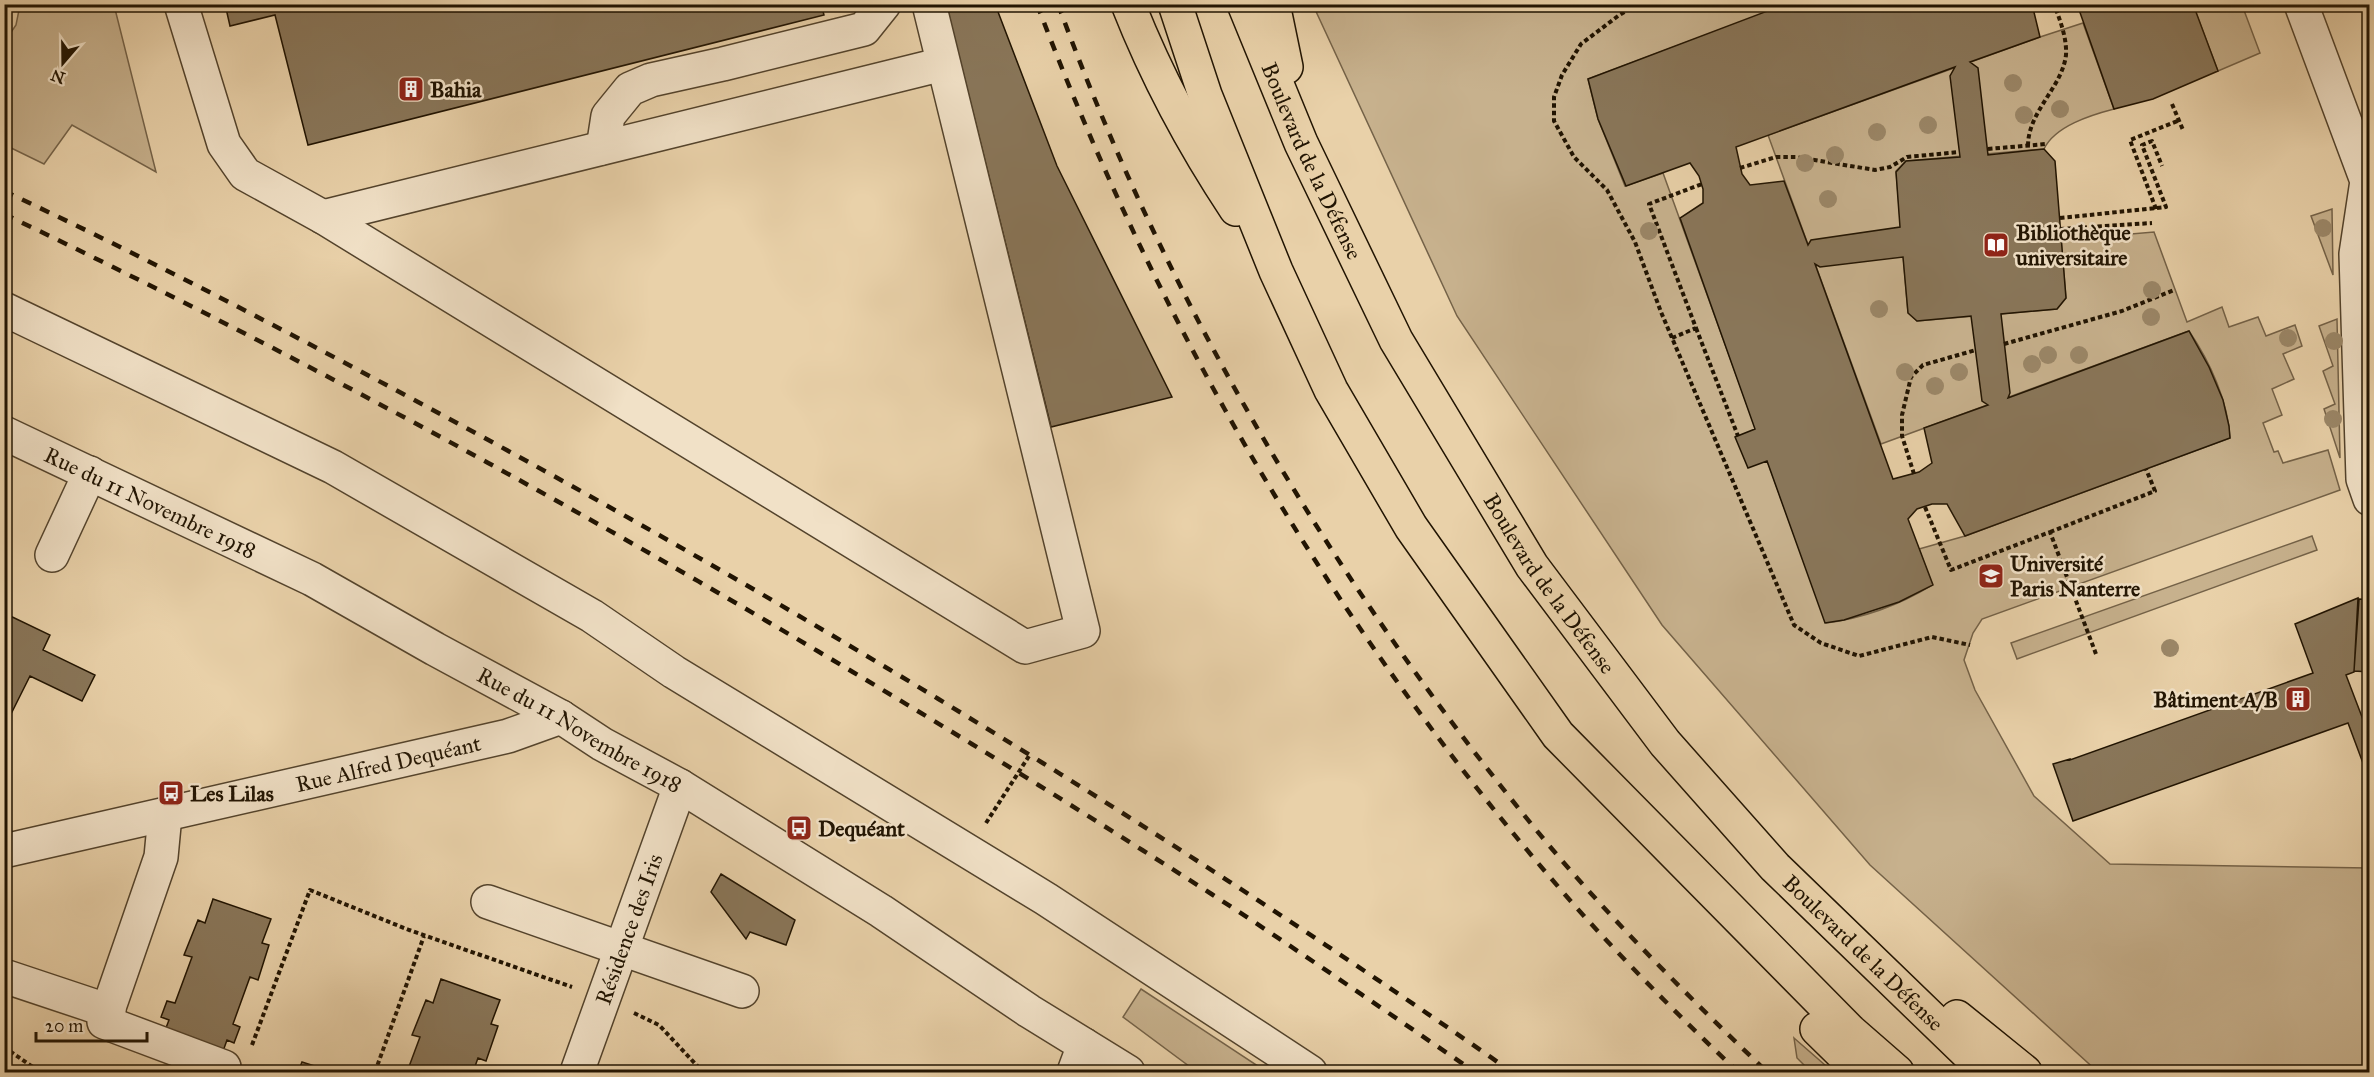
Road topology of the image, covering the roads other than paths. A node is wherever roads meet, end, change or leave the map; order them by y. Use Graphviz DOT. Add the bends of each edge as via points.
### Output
graph roads {
  1 [pos="181,4"];
  2 [pos="884,4"];
  3 [pos="929,4"];
  4 [pos="1128,4"];
  5 [pos="1175,4"];
  6 [pos="1244,4"];
  7 [pos="1273,4"];
  8 [pos="2301,4"];
  9 [pos="814,42"];
  10 [pos="723,64"];
  11 [pos="942,64"];
  12 [pos="1301,143"];
  13 [pos="601,148"];
  14 [pos="2368,181"];
  15 [pos="323,217"];
  16 [pos="1276,271"];
  17 [pos="4,309"];
  18 [pos="4,433"];
  19 [pos="90,473"];
  20 [pos="2370,499"];
  21 [pos="52,555"];
  22 [pos="561,717"];
  23 [pos="1558,735"];
  24 [pos="680,786"];
  25 [pos="165,815"];
  26 [pos="4,851"];
  27 [pos="1775,867"];
  28 [pos="488,902"];
  29 [pos="620,948"];
  30 [pos="4,976"];
  31 [pos="742,991"];
  32 [pos="109,1011"];
  33 [pos="1079,1059"];
  34 [pos="222,1072"];
  35 [pos="577,1072"];
  36 [pos="1128,1072"];
  37 [pos="1310,1072"];
  38 [pos="1861,1072"];
  39 [pos="1896,1072"];
  40 [pos="1987,1072"];
  41 [pos="2025,1072"];
  1 -- 15 [label="street" via="224,144 245,174"];
  2 -- 9 [label="street" via="864,29"];
  3 -- 11 [label="street"];
  4 -- 16 [label="highway" via="1206,165"];
  5 -- 16 [label="highway" via="1205,95"];
  6 -- 12 [label="highway, Boulevard de la Défense"];
  7 -- 12 [label="highway"];
  8 -- 14 [label="street"];
  9 -- 10 [label="street"];
  9 -- 10 [label="street" via="763,30"];
  10 -- 13 [label="street" via="651,80 630,89 608,116"];
  11 -- 13 [label="street"];
  11 -- 15 [label="street" via="1083,631 1025,647"];
  12 -- 27 [label="highway, Boulevard de la Défense" via="1396,340 1532,566 1665,743"];
  13 -- 15 [label="street"];
  14 -- 20 [label="street" via="2356,254 2363,479"];
  16 -- 23 [label="highway" via="1331,390 1411,527"];
  17 -- 37 [label="street" via="344,473 592,616 675,672 1046,899"];
  18 -- 19 [label="street, Rue du 11 Novembre 1918"];
  19 -- 21 [label="street"];
  19 -- 22 [label="street, Rue du 11 Novembre 1918" via="312,579"];
  22 -- 24 [label="street, Rue du 11 Novembre 1918"];
  22 -- 25 [label="street, Rue Alfred Dequéant" via="508,736"];
  23 -- 38 [label="highway" via="1678,887"];
  23 -- 39 [label="highway" via="1850,1031"];
  24 -- 29 [label="street, Résidence des Iris"];
  24 -- 33 [label="street, Rue du 11 Novembre 1918" via="880,911 1029,1011"];
  25 -- 26 [label="street, Rue Alfred Dequéant"];
  25 -- 32 [label="street" via="160,857"];
  27 -- 40 [label="highway, Boulevard de la Défense"];
  27 -- 41 [label="highway"];
  28 -- 29 [label="street"];
  29 -- 31 [label="street"];
  29 -- 35 [label="street, Résidence des Iris"];
  30 -- 32 [label="street"];
  32 -- 34 [label="street" via="104,1022 224,1066"];
  33 -- 36 [label="street, Rue du 11 Novembre 1918"];
}
